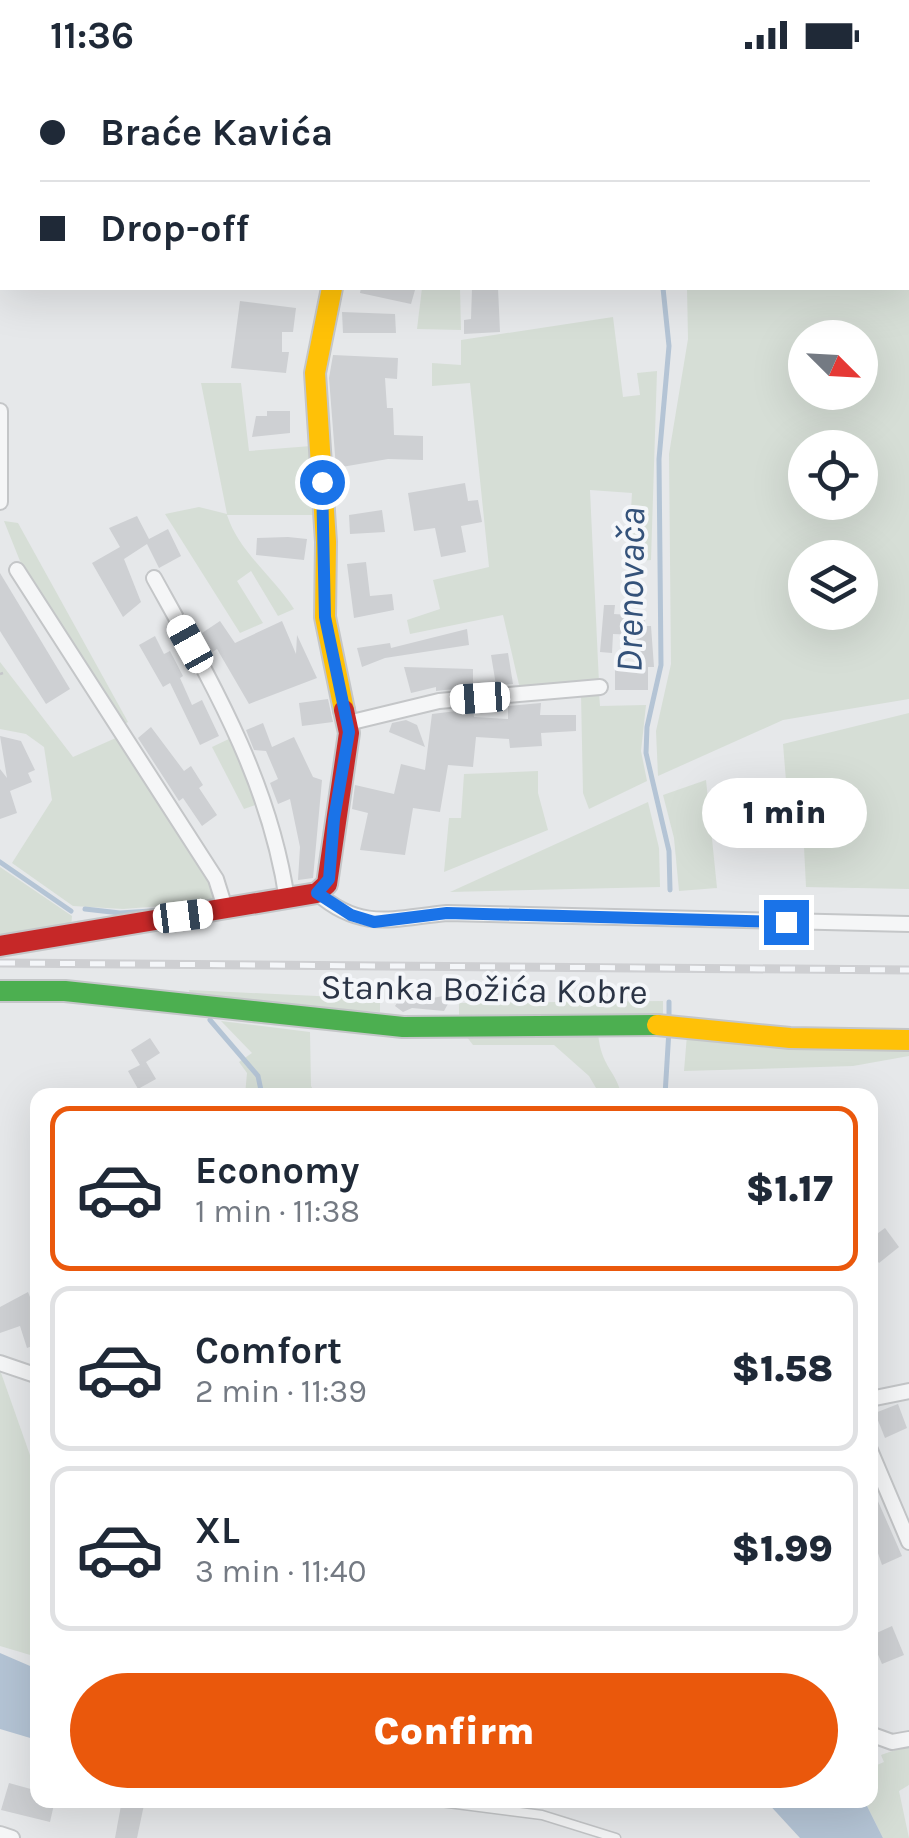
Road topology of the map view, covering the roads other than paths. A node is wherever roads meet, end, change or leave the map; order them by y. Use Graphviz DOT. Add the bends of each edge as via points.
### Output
graph roads {
  1 [pos="332,290"];
  2 [pos="0,411"];
  3 [pos="0,502"];
  4 [pos="17,570"];
  5 [pos="154,578"];
  6 [pos="600,687"];
  7 [pos="348,723"];
  8 [pos="317,893"];
  9 [pos="287,900"];
  10 [pos="226,911"];
  11 [pos="909,924"];
  12 [pos="0,946"];
  13 [pos="0,991"];
  14 [pos="909,1040"];
  15 [pos="0,1363"];
  16 [pos="30,1373"];
  17 [pos="909,1392"];
  18 [pos="878,1398"];
  19 [pos="878,1469"];
  20 [pos="909,1542"];
  21 [pos="878,1737"];
  22 [pos="909,1739"];
  23 [pos="484,1808"];
  24 [pos="0,1834"];
  25 [pos="12,1838"];
  26 [pos="616,1838"];
  1 -- 7 [label="street" via="315,373 325,617"];
  2 -- 3 [label="street"];
  4 -- 10 [label="street" via="216,879"];
  5 -- 9 [label="street" via="236,728 268,816"];
  6 -- 7 [label="street" via="439,701"];
  7 -- 8 [label="street" via="329,879"];
  8 -- 9 [label="street"];
  8 -- 11 [label="street" via="374,922 447,913"];
  9 -- 10 [label="street"];
  10 -- 12 [label="street"];
  13 -- 14 [label="street, Stanka Božića Kobre" via="404,1026 669,1024 790,1038"];
  15 -- 16 [label="street"];
  17 -- 18 [label="street"];
  19 -- 20 [label="street"];
  21 -- 22 [label="street"];
  23 -- 26 [label="lane" via="542,1816"];
  24 -- 25 [label="street"];
}
